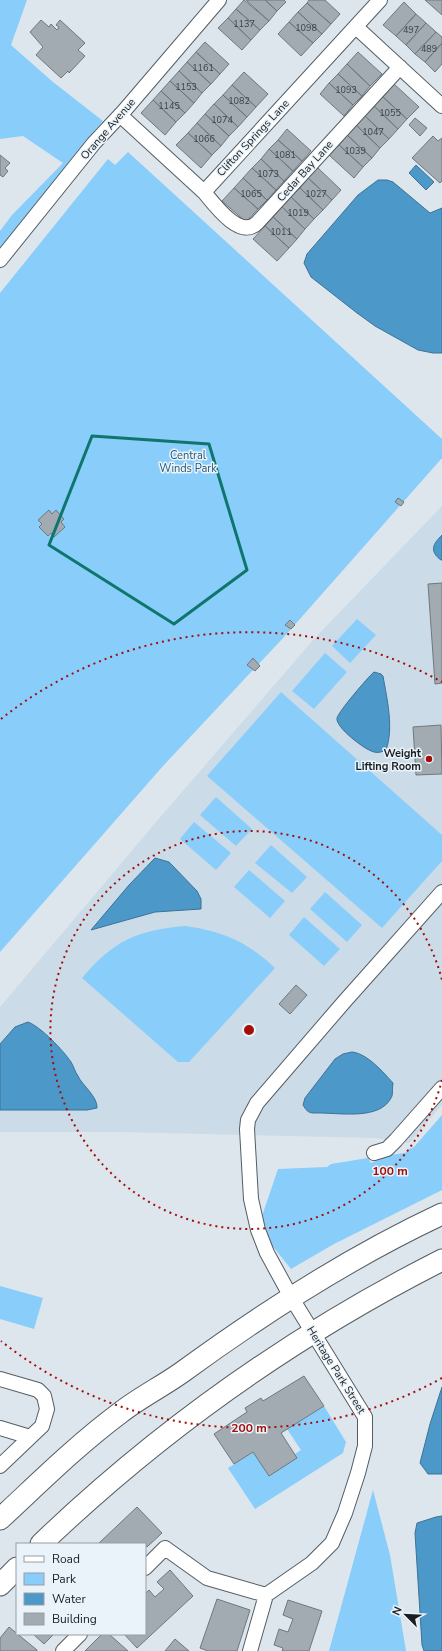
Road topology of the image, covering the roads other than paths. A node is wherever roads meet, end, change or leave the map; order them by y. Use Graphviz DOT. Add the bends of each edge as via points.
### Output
graph roads {
  1 [pos="219,0"];
  2 [pos="380,0"];
  3 [pos="356,27"];
  4 [pos="400,67"];
  5 [pos="442,106"];
  6 [pos="120,115"];
  7 [pos="204,192"];
  8 [pos="0,260"];
  9 [pos="442,892"];
  10 [pos="442,1088"];
  11 [pos="374,1153"];
  12 [pos="442,1214"];
  13 [pos="442,1260"];
  14 [pos="291,1297"];
  15 [pos="313,1333"];
  16 [pos="0,1379"];
  17 [pos="0,1428"];
  18 [pos="30,1437"];
  19 [pos="0,1466"];
  20 [pos="0,1519"];
  21 [pos="42,1543"];
  22 [pos="146,1567"];
  23 [pos="16,1569"];
  24 [pos="0,1585"];
  25 [pos="266,1595"];
  26 [pos="79,1635"];
  27 [pos="63,1651"];
  28 [pos="250,1651"];
  1 -- 6 [label="street, Orange Avenue"];
  2 -- 3 [label="street, Clifton Springs Lane"];
  3 -- 4 [label="street"];
  3 -- 7 [label="street, Clifton Springs Lane"];
  4 -- 5 [label="street"];
  4 -- 7 [label="street, Cedar Bay Lane" via="254,226 246,229 238,226"];
  6 -- 7 [label="street"];
  6 -- 8 [label="street, Orange Avenue" via="94,142"];
  9 -- 14 [label="street, Heritage Park Street" via="257,1103 248,1120 246,1129 251,1198 258,1230 267,1253"];
  10 -- 11 [label="street" via="387,1149"];
  12 -- 14 [label="main road"];
  13 -- 15 [label="main road"];
  14 -- 15 [label="street, Heritage Park Street"];
  14 -- 20 [label="main road" via="121,1412 68,1456"];
  15 -- 21 [label="main road" via="232,1387 152,1447"];
  15 -- 25 [label="street, Heritage Park Street" via="365,1417 365,1446 345,1513 332,1543 312,1563"];
  16 -- 18 [label="street" via="38,1390 44,1396 47,1408 45,1419 42,1426"];
  17 -- 18 [label="street"];
  18 -- 19 [label="street"];
  22 -- 25 [label="street" via="164,1548 207,1578"];
  23 -- 24 [label="main road"];
  25 -- 28 [label="street"];
  26 -- 27 [label="street"];
}
